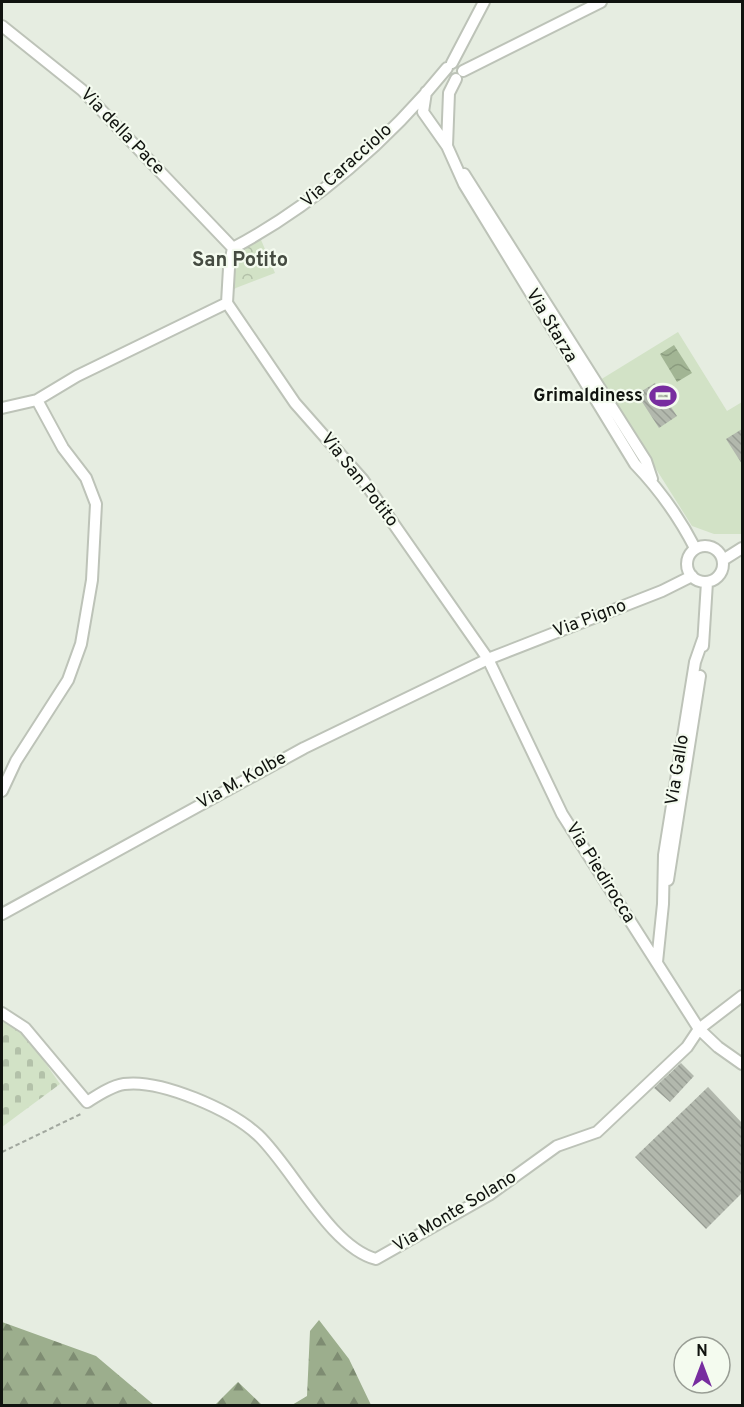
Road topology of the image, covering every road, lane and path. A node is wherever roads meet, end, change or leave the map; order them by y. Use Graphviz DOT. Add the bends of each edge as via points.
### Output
graph roads {
  1 [pos="484,2"];
  2 [pos="601,2"];
  3 [pos="2,26"];
  4 [pos="449,65"];
  5 [pos="459,75"];
  6 [pos="426,92"];
  7 [pos="447,146"];
  8 [pos="233,249"];
  9 [pos="227,303"];
  10 [pos="37,400"];
  11 [pos="2,408"];
  12 [pos="695,548"];
  13 [pos="742,548"];
  14 [pos="723,560"];
  15 [pos="692,576"];
  16 [pos="707,582"];
  17 [pos="488,659"];
  18 [pos="2,791"];
  19 [pos="2,914"];
  20 [pos="657,962"];
  21 [pos="742,996"];
  22 [pos="2,1013"];
  23 [pos="699,1029"];
  24 [pos="742,1065"];
  25 [pos="87,1102"];
  26 [pos="2,1152"];
  1 -- 4 [label="street, Via Caracciolo"];
  2 -- 5 [label="street"];
  3 -- 8 [label="street, Via della Pace" via="82,90"];
  4 -- 5 [label="street" via="448,76"];
  4 -- 6 [label="street, Via Caracciolo"];
  5 -- 7 [label="street, Via Starza" via="449,93"];
  6 -- 7 [label="street, Via Starza" via="423,112"];
  6 -- 8 [label="street, Via Caracciolo" via="307,203"];
  7 -- 12 [label="street, Via Starza" via="646,461 653,483"];
  8 -- 9 [label="street"];
  9 -- 10 [label="street" via="77,376"];
  9 -- 17 [label="street, Via San Potito" via="295,403 363,480"];
  10 -- 11 [label="street"];
  10 -- 18 [label="street" via="63,448 86,478 96,504 92,580 81,644 68,680 16,761"];
  12 -- 14 [label="street" via="717,549"];
  12 -- 15 [label="street" via="687,558"];
  13 -- 14 [label="street"];
  14 -- 16 [label="street" via="721,572"];
  15 -- 16 [label="street"];
  15 -- 17 [label="street, Via Pigno"];
  16 -- 20 [label="street, Via Gallo" via="702,662"];
  17 -- 19 [label="street, Via M. Kolbe" via="303,748"];
  17 -- 20 [label="street, Via Piedirocca" via="562,814"];
  20 -- 23 [label="street, Via Piedirocca"];
  21 -- 23 [label="street"];
  22 -- 25 [label="street" via="25,1028"];
  23 -- 24 [label="street, Via Piedirocca"];
  23 -- 25 [label="street, Via Monte Solano" via="687,1047 597,1132 557,1146 479,1201 376,1259 361,1255 349,1243 258,1135 240,1122 195,1099 153,1084 123,1084"];
  25 -- 26 [label="path" via="82,1113"];
}
